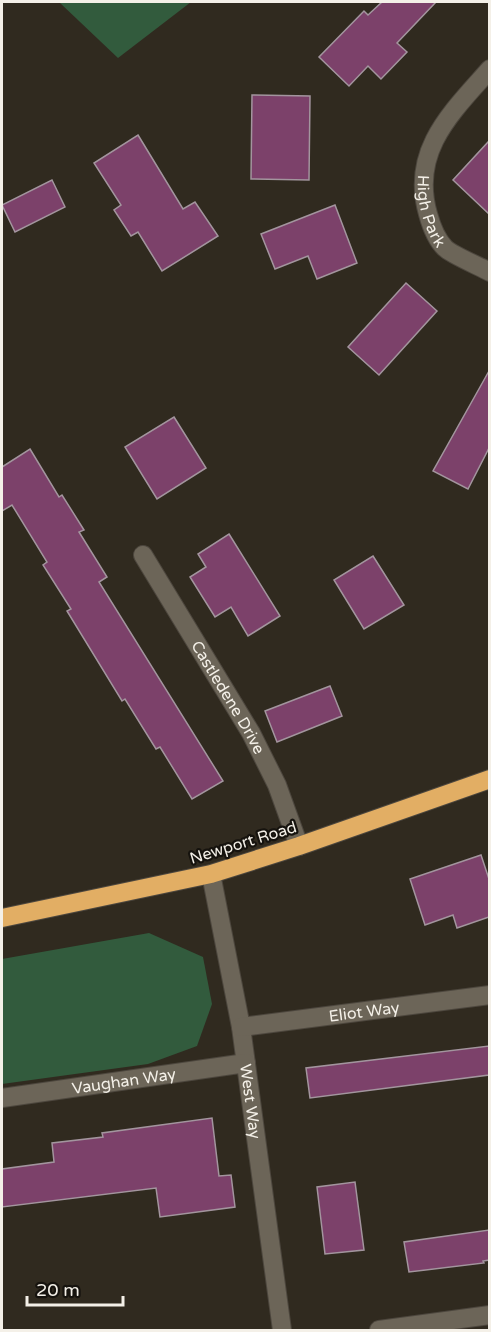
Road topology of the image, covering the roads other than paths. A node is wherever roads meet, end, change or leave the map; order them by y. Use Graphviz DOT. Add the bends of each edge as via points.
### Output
graph roads {
  1 [pos="489,69"];
  2 [pos="489,272"];
  3 [pos="143,555"];
  4 [pos="489,779"];
  5 [pos="299,846"];
  6 [pos="211,874"];
  7 [pos="2,918"];
  8 [pos="489,995"];
  9 [pos="241,1027"];
  10 [pos="246,1064"];
  11 [pos="2,1098"];
  12 [pos="489,1316"];
  13 [pos="282,1330"];
  14 [pos="379,1330"];
  1 -- 2 [label="street, High Park" via="444,120 428,152 423,173 424,200 431,224 445,248"];
  3 -- 5 [label="street, Castledene Drive" via="251,733 277,785"];
  4 -- 5 [label="highway, Newport Road"];
  5 -- 6 [label="highway, Newport Road"];
  6 -- 7 [label="highway, Newport Road"];
  6 -- 9 [label="street, West Way"];
  8 -- 9 [label="street, Eliot Way"];
  9 -- 10 [label="street, West Way"];
  10 -- 11 [label="street, Vaughan Way"];
  10 -- 13 [label="street, West Way"];
  12 -- 14 [label="street"];
}
